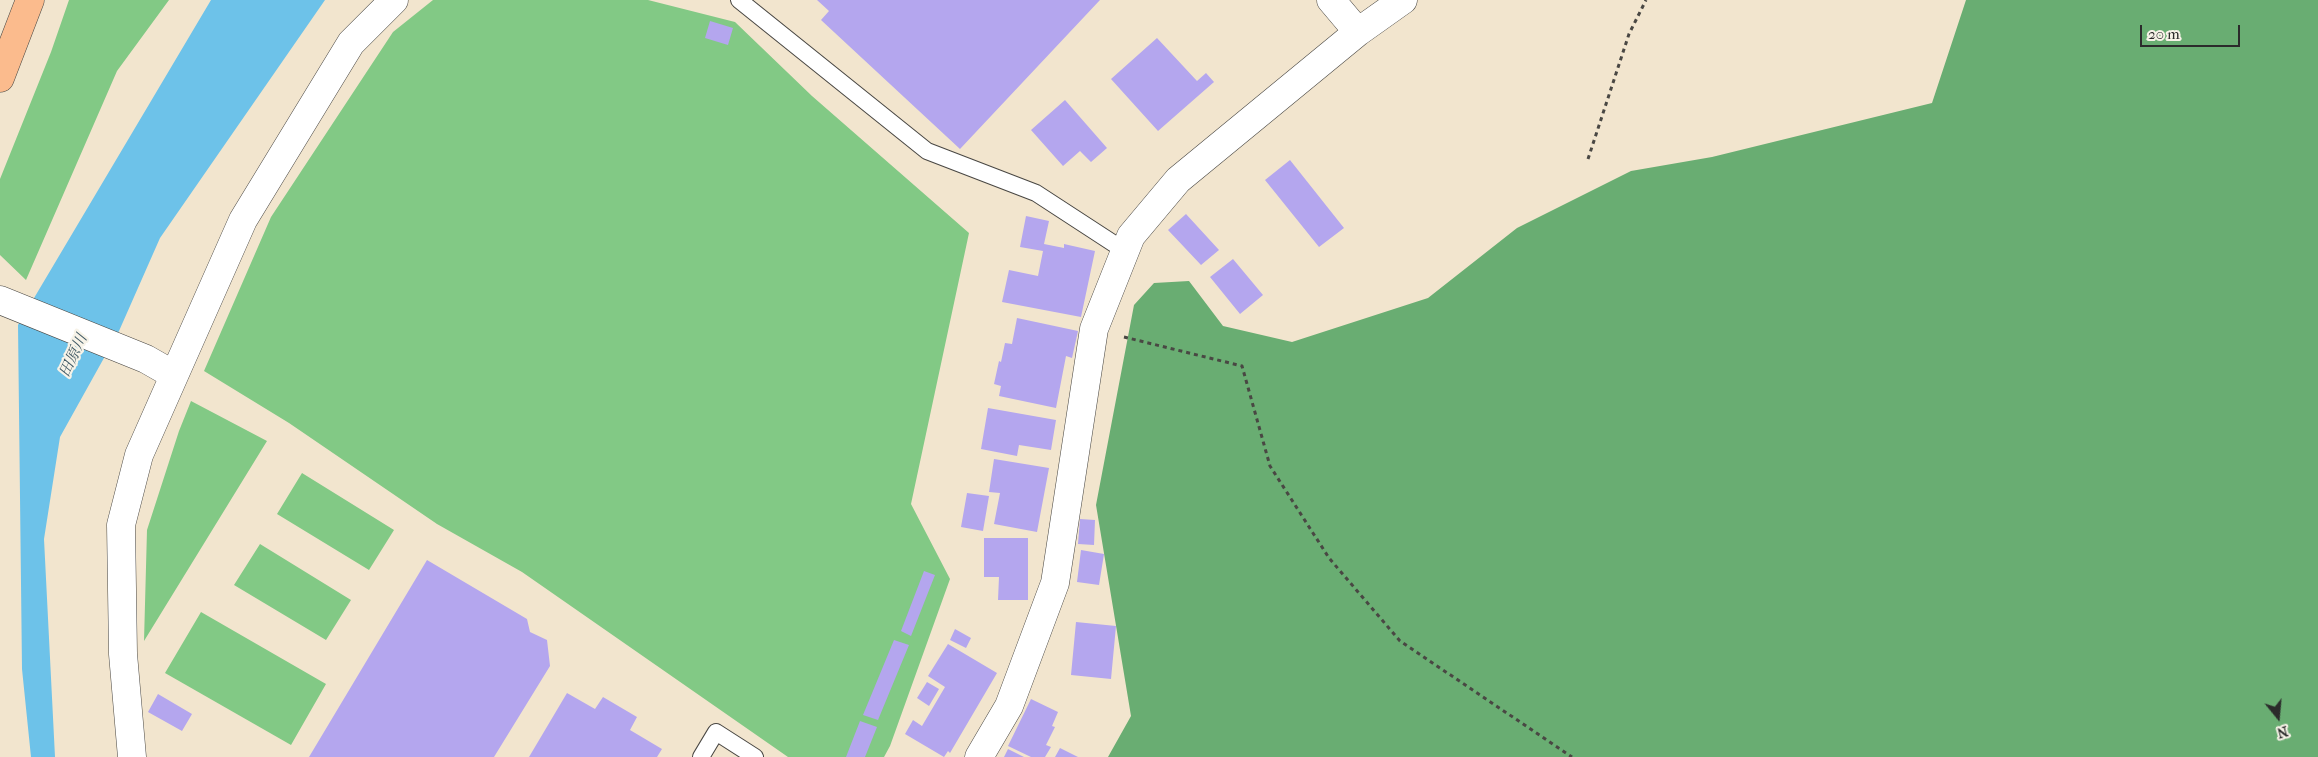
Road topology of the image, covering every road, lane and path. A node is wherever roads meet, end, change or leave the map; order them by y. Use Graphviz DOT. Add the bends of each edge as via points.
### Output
graph roads {
  1 [pos="30,0"];
  2 [pos="394,0"];
  3 [pos="739,0"];
  4 [pos="1331,0"];
  5 [pos="1403,0"];
  6 [pos="1646,0"];
  7 [pos="1358,32"];
  8 [pos="0,78"];
  9 [pos="1588,159"];
  10 [pos="1125,251"];
  11 [pos="7,302"];
  12 [pos="1094,329"];
  13 [pos="174,374"];
  14 [pos="132,757"];
  15 [pos="700,757"];
  16 [pos="755,757"];
  17 [pos="979,757"];
  18 [pos="1572,757"];
  1 -- 8 [label="highway"];
  2 -- 13 [label="street" via="352,43 243,220"];
  3 -- 10 [label="lane" via="926,152 1036,194"];
  4 -- 7 [label="street"];
  5 -- 7 [label="street"];
  6 -- 9 [label="path" via="1629,34"];
  7 -- 10 [label="street" via="1178,180 1131,236"];
  10 -- 12 [label="street"];
  11 -- 13 [label="street" via="146,359"];
  12 -- 17 [label="street" via="1055,583 1009,706"];
  12 -- 18 [label="path" via="1242,366 1270,466 1329,558 1400,641"];
  13 -- 14 [label="street" via="139,455 121,525 123,654"];
  15 -- 16 [label="lane" via="716,732"];
}
